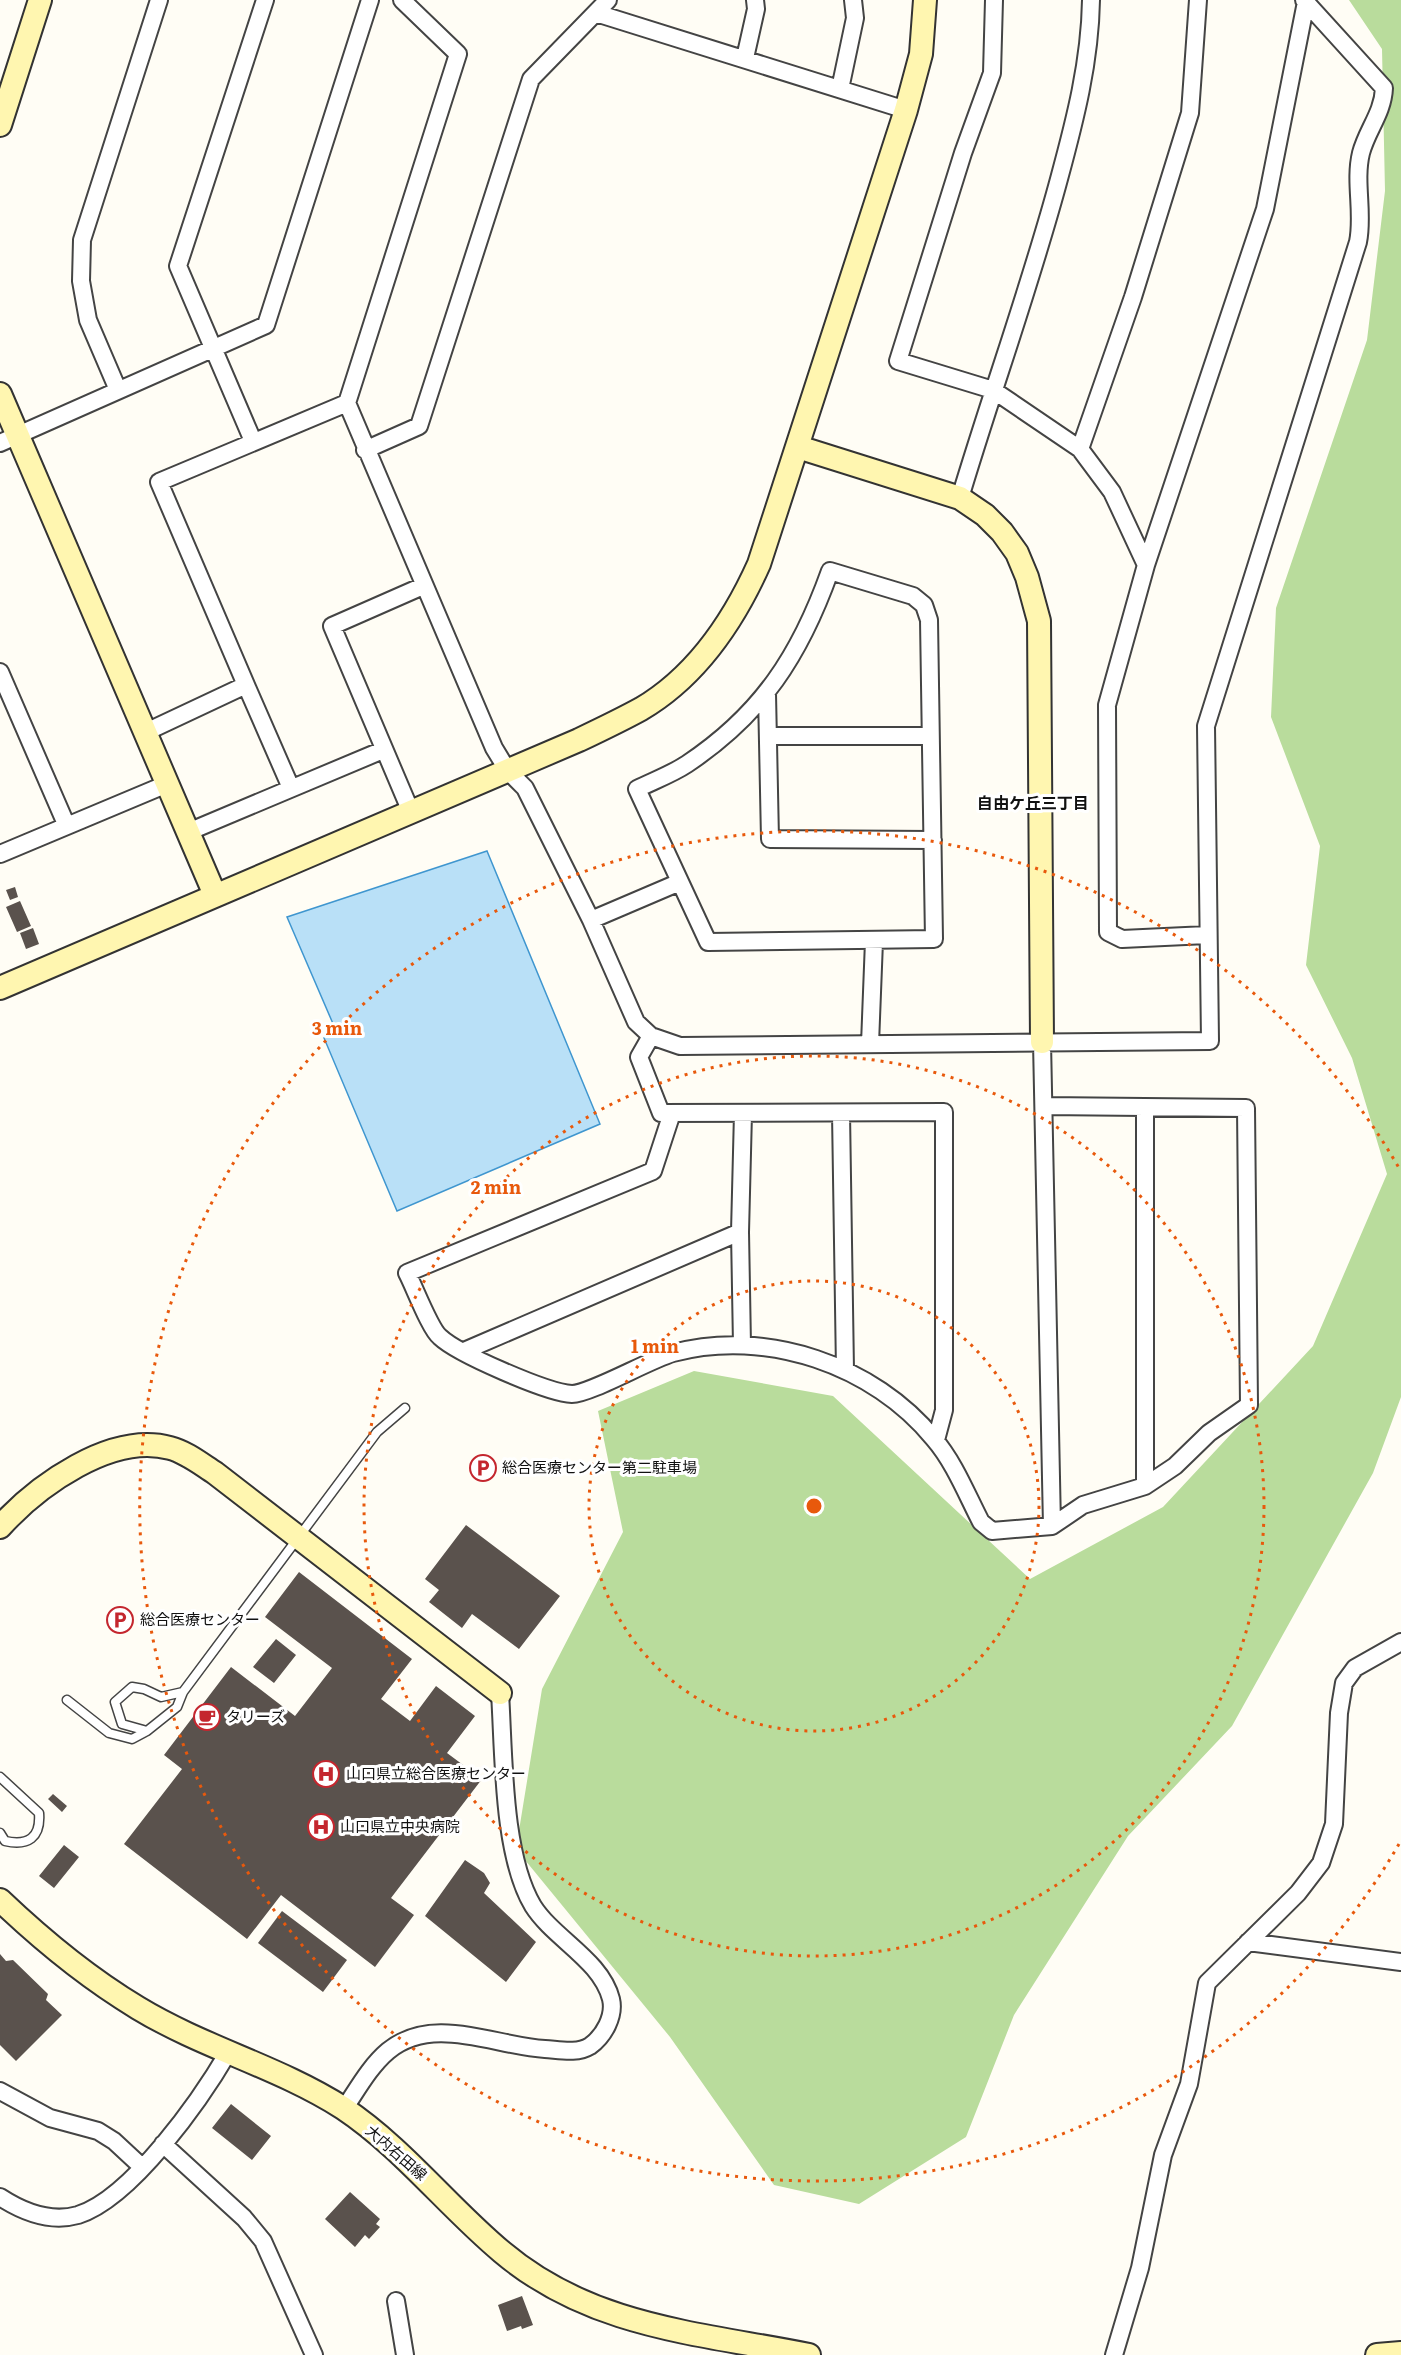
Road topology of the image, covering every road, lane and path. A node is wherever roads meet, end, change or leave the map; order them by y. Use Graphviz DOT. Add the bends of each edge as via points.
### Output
graph roads {
  1 [pos="40,0"];
  2 [pos="159,0"];
  3 [pos="265,0"];
  4 [pos="370,0"];
  5 [pos="402,0"];
  6 [pos="608,0"];
  7 [pos="755,0"];
  8 [pos="853,0"];
  9 [pos="925,0"];
  10 [pos="994,0"];
  11 [pos="1092,0"];
  12 [pos="1198,0"];
  13 [pos="1305,1"];
  14 [pos="596,13"];
  15 [pos="745,58"];
  16 [pos="5,87"];
  17 [pos="840,89"];
  18 [pos="906,111"];
  19 [pos="0,125"];
  20 [pos="213,351"];
  21 [pos="118,390"];
  22 [pos="993,390"];
  23 [pos="0,394"];
  24 [pos="347,403"];
  25 [pos="9,440"];
  26 [pos="253,441"];
  27 [pos="798,447"];
  28 [pos="1080,449"];
  29 [pos="365,450"];
  30 [pos="960,498"];
  31 [pos="1146,565"];
  32 [pos="423,586"];
  33 [pos="0,672"];
  34 [pos="246,685"];
  35 [pos="767,694"];
  36 [pos="146,732"];
  37 [pos="768,736"];
  38 [pos="930,736"];
  39 [pos="383,750"];
  40 [pos="508,771"];
  41 [pos="167,784"];
  42 [pos="291,788"];
  43 [pos="411,812"];
  44 [pos="66,824"];
  45 [pos="188,832"];
  46 [pos="933,840"];
  47 [pos="0,854"];
  48 [pos="680,882"];
  49 [pos="215,896"];
  50 [pos="591,920"];
  51 [pos="1207,936"];
  52 [pos="874,941"];
  53 [pos="0,988"];
  54 [pos="651,1036"];
  55 [pos="1042,1042"];
  56 [pos="870,1044"];
  57 [pos="1044,1106"];
  58 [pos="1144,1109"];
  59 [pos="672,1113"];
  60 [pos="743,1113"];
  61 [pos="841,1113"];
  62 [pos="740,1232"];
  63 [pos="742,1345"];
  64 [pos="464,1351"];
  65 [pos="846,1370"];
  66 [pos="405,1408"];
  67 [pos="936,1440"];
  68 [pos="1145,1486"];
  69 [pos="1052,1526"];
  70 [pos="0,1527"];
  71 [pos="298,1537"];
  72 [pos="1401,1642"];
  73 [pos="183,1692"];
  74 [pos="500,1693"];
  75 [pos="67,1700"];
  76 [pos="147,1731"];
  77 [pos="0,1777"];
  78 [pos="0,1833"];
  79 [pos="0,1900"];
  80 [pos="1248,1942"];
  81 [pos="1401,1962"];
  82 [pos="229,2051"];
  83 [pos="0,2091"];
  84 [pos="344,2109"];
  85 [pos="164,2144"];
  86 [pos="142,2167"];
  87 [pos="0,2197"];
  88 [pos="396,2301"];
  89 [pos="778,2352"];
  90 [pos="1401,2353"];
  91 [pos="314,2355"];
  92 [pos="405,2355"];
  93 [pos="809,2355"];
  94 [pos="1114,2355"];
  95 [pos="1377,2355"];
  1 -- 16 [label="street"];
  2 -- 21 [label="street" via="82,240 81,281 88,320"];
  3 -- 20 [label="street" via="178,266"];
  4 -- 20 [label="street" via="266,325"];
  5 -- 24 [label="street" via="458,54"];
  6 -- 14 [label="street"];
  7 -- 15 [label="street"];
  8 -- 17 [label="street" via="855,18"];
  9 -- 18 [label="street" via="921,54"];
  10 -- 22 [label="street" via="992,73 898,361"];
  11 -- 22 [label="street" via="1081,97 1040,251"];
  12 -- 28 [label="street" via="1190,113 1133,297"];
  13 -- 31 [label="street" via="1265,209"];
  13 -- 51 [label="street" via="1384,88 1383,104 1361,154 1362,222 1358,242 1206,726"];
  14 -- 15 [label="street"];
  14 -- 29 [label="street" via="531,79 419,426"];
  15 -- 17 [label="street"];
  16 -- 19 [label="street"];
  17 -- 18 [label="street"];
  18 -- 27 [label="street"];
  20 -- 21 [label="street"];
  20 -- 26 [label="street"];
  21 -- 25 [label="street"];
  22 -- 28 [label="street"];
  22 -- 30 [label="street"];
  23 -- 25 [label="street"];
  24 -- 26 [label="street"];
  24 -- 29 [label="street"];
  25 -- 36 [label="street"];
  26 -- 34 [label="street" via="159,482"];
  27 -- 30 [label="street"];
  27 -- 40 [label="street" via="759,564 724,629 701,659 642,708"];
  28 -- 31 [label="street" via="1112,492"];
  29 -- 32 [label="street"];
  30 -- 55 [label="street" via="985,515 1017,554 1039,621"];
  31 -- 51 [label="street" via="1107,705 1108,932 1122,939"];
  32 -- 39 [label="street" via="332,626"];
  32 -- 40 [label="street" via="494,748"];
  33 -- 44 [label="street"];
  34 -- 36 [label="street"];
  34 -- 42 [label="street"];
  35 -- 37 [label="street"];
  35 -- 38 [label="street" via="814,616 830,571 913,596 924,605 929,620"];
  35 -- 48 [label="street" via="737,724 686,764 637,789"];
  36 -- 41 [label="street"];
  37 -- 38 [label="street"];
  37 -- 46 [label="street" via="770,839"];
  38 -- 46 [label="street"];
  39 -- 42 [label="street"];
  39 -- 43 [label="street"];
  40 -- 43 [label="street"];
  40 -- 50 [label="street" via="525,788"];
  41 -- 44 [label="street"];
  41 -- 45 [label="street"];
  42 -- 45 [label="street"];
  43 -- 49 [label="street"];
  44 -- 47 [label="street"];
  45 -- 49 [label="street"];
  46 -- 52 [label="street" via="934,939"];
  48 -- 50 [label="street"];
  48 -- 52 [label="street" via="708,942"];
  49 -- 53 [label="street"];
  50 -- 54 [label="street" via="636,1022"];
  51 -- 55 [label="street" via="1210,1041"];
  52 -- 56 [label="street"];
  54 -- 56 [label="street" via="680,1046"];
  54 -- 59 [label="street" via="639,1057 661,1113"];
  55 -- 56 [label="street"];
  55 -- 57 [label="street"];
  57 -- 58 [label="street"];
  57 -- 69 [label="street"];
  58 -- 68 [label="street"];
  58 -- 68 [label="street" via="1246,1108 1249,1405 1209,1432 1175,1466"];
  59 -- 60 [label="street"];
  59 -- 64 [label="street" via="653,1170 407,1273 439,1337"];
  60 -- 61 [label="street"];
  60 -- 62 [label="street"];
  61 -- 65 [label="street"];
  61 -- 67 [label="street" via="944,1112 944,1410"];
  62 -- 63 [label="street"];
  62 -- 64 [label="street"];
  63 -- 64 [label="street" via="700,1347 671,1354 573,1394 527,1382"];
  63 -- 65 [label="street" via="803,1354"];
  65 -- 67 [label="street" via="882,1389"];
  66 -- 71 [label="lane" via="376,1432"];
  67 -- 69 [label="street" via="981,1522 992,1532"];
  68 -- 69 [label="street" via="1083,1505"];
  70 -- 71 [label="street" via="41,1487 116,1449 146,1445 170,1448 189,1456"];
  71 -- 73 [label="lane"];
  71 -- 74 [label="street"];
  72 -- 80 [label="street" via="1355,1668 1344,1683 1334,1824 1328,1846 1321,1863 1298,1893"];
  73 -- 76 [label="lane" via="177,1707"];
  73 -- 76 [label="lane" via="161,1697 132,1687 122,1693 115,1702 122,1724"];
  74 -- 84 [label="street" via="513,1856 523,1887 552,1929 582,1956 604,1984 612,2013 596,2040 573,2051 526,2048 452,2033 408,2038 387,2052"];
  75 -- 76 [label="lane" via="109,1733 132,1738"];
  77 -- 78 [label="lane" via="39,1813 40,1825 33,1838 19,1844 5,1841"];
  79 -- 82 [label="street, 大内右田線" via="40,1938 138,2008"];
  80 -- 81 [label="street"];
  80 -- 94 [label="street" via="1207,1983 1189,2084 1163,2155 1140,2268"];
  82 -- 84 [label="street, 大内右田線" via="294,2080"];
  82 -- 85 [label="street" via="208,2087"];
  83 -- 86 [label="street" via="50,2118 98,2131"];
  84 -- 89 [label="street, 大内右田線" via="386,2141 504,2253 539,2277 588,2304 633,2321"];
  85 -- 86 [label="street"];
  85 -- 91 [label="street" via="244,2218 263,2241"];
  86 -- 87 [label="street" via="103,2204 77,2215 37,2216"];
  88 -- 92 [label="street"];
  89 -- 93 [label="street, 大内右田線"];
  90 -- 95 [label="street"];
}
